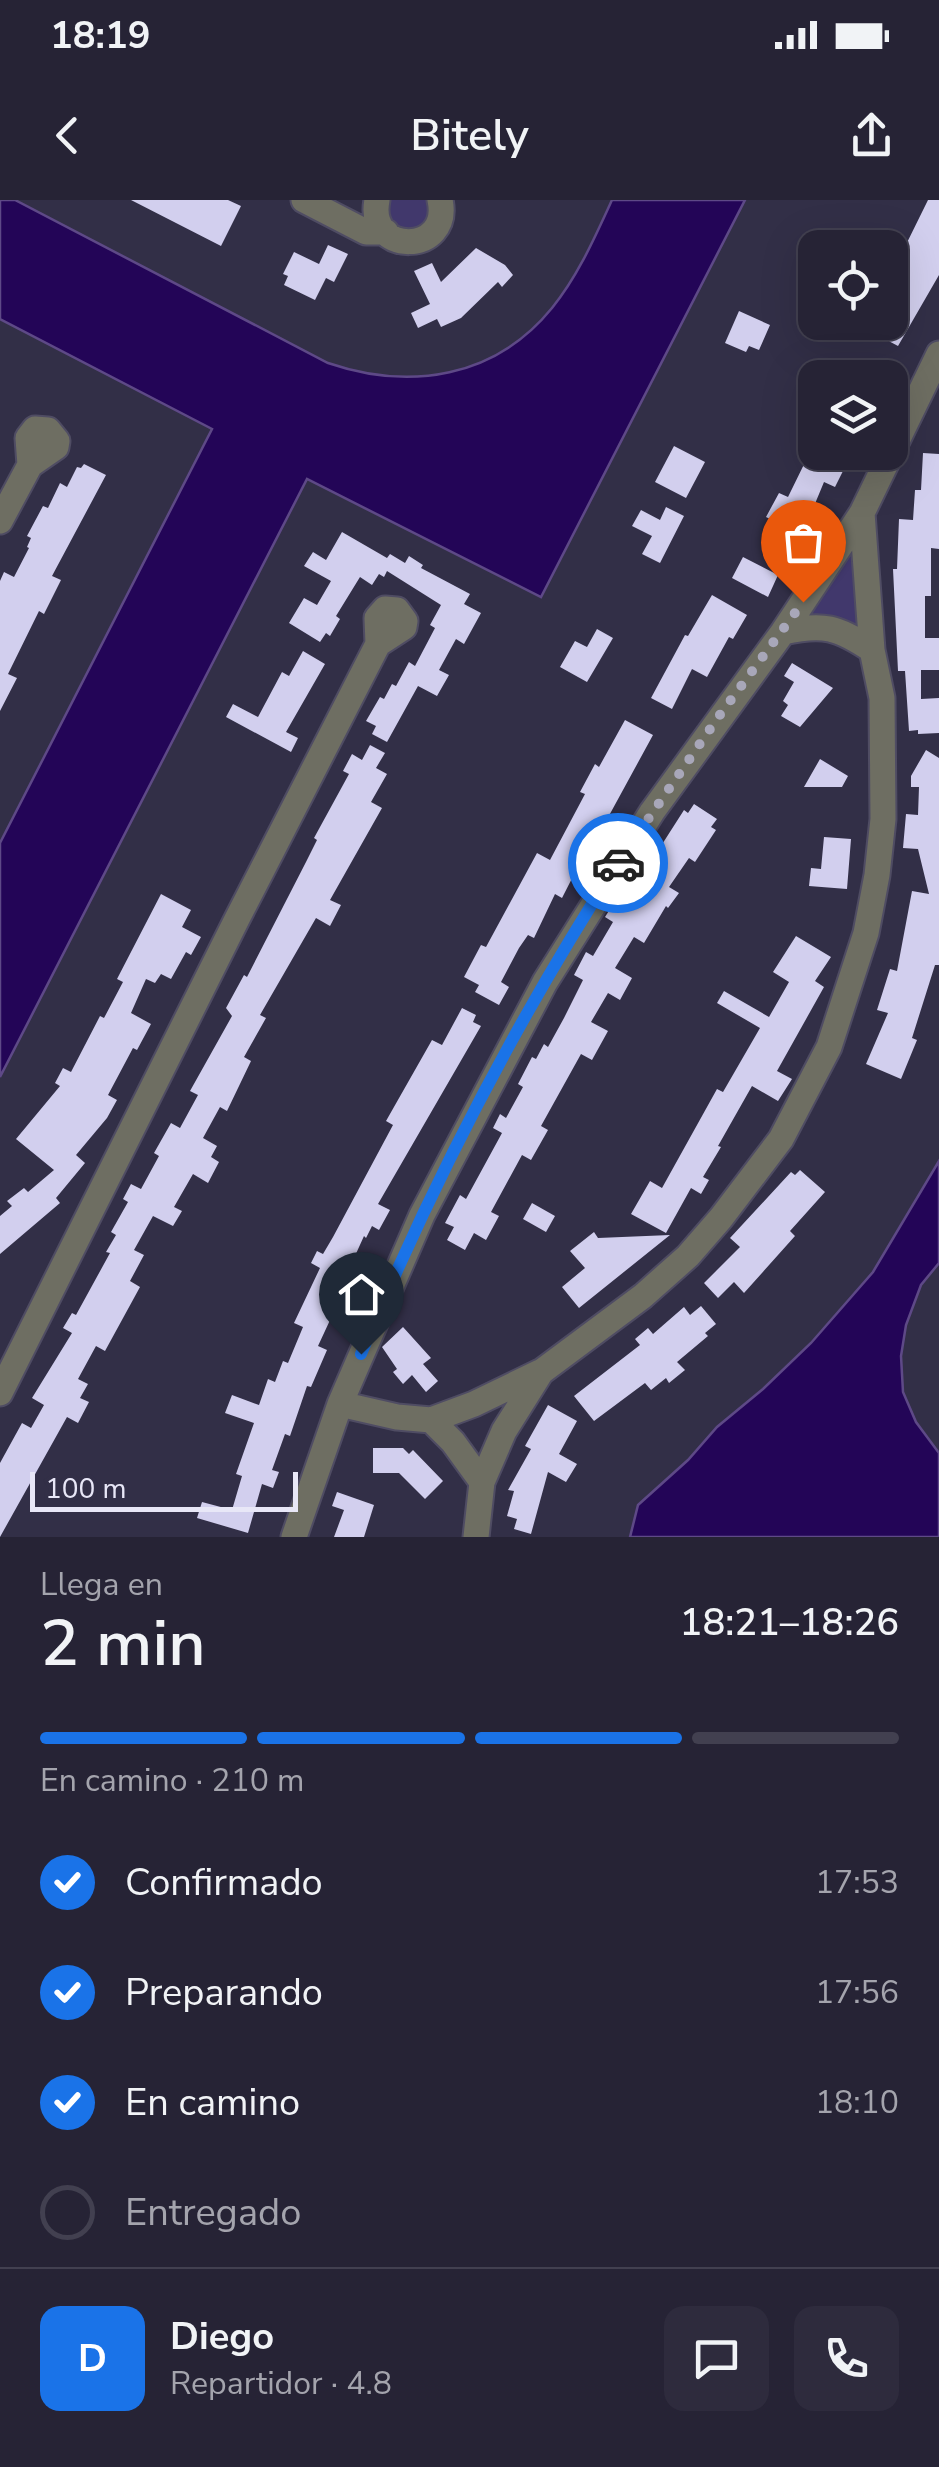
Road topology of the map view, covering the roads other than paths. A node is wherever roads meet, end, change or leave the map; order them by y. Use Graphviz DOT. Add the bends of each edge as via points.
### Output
graph roads {
  1 [pos="304,200"];
  2 [pos="378,200"];
  3 [pos="461,200"];
  4 [pos="440,211"];
  5 [pos="386,232"];
  6 [pos="939,354"];
  7 [pos="30,466"];
  8 [pos="862,513"];
  9 [pos="0,522"];
  10 [pos="783,632"];
  11 [pos="378,644"];
  12 [pos="872,650"];
  13 [pos="540,1372"];
  14 [pos="0,1393"];
  15 [pos="340,1404"];
  16 [pos="431,1420"];
  17 [pos="482,1482"];
  18 [pos="294,1537"];
  19 [pos="476,1537"];
  1 -- 5 [label="street" via="366,232"];
  2 -- 5 [label="street" via="376,217"];
  3 -- 4 [label="street" via="450,217"];
  4 -- 5 [label="street" via="428,236 418,241"];
  6 -- 8 [label="street"];
  7 -- 9 [label="street"];
  8 -- 10 [label="street"];
  8 -- 12 [label="street"];
  10 -- 12 [label="street" via="832,628"];
  10 -- 15 [label="street" via="652,812 545,982 422,1216"];
  11 -- 14 [label="street"];
  12 -- 13 [label="street" via="885,758 880,856 866,933 829,1047 781,1139 688,1256"];
  13 -- 16 [label="street"];
  13 -- 17 [label="street"];
  15 -- 16 [label="street"];
  15 -- 18 [label="street"];
  16 -- 17 [label="street"];
  17 -- 19 [label="street"];
}
